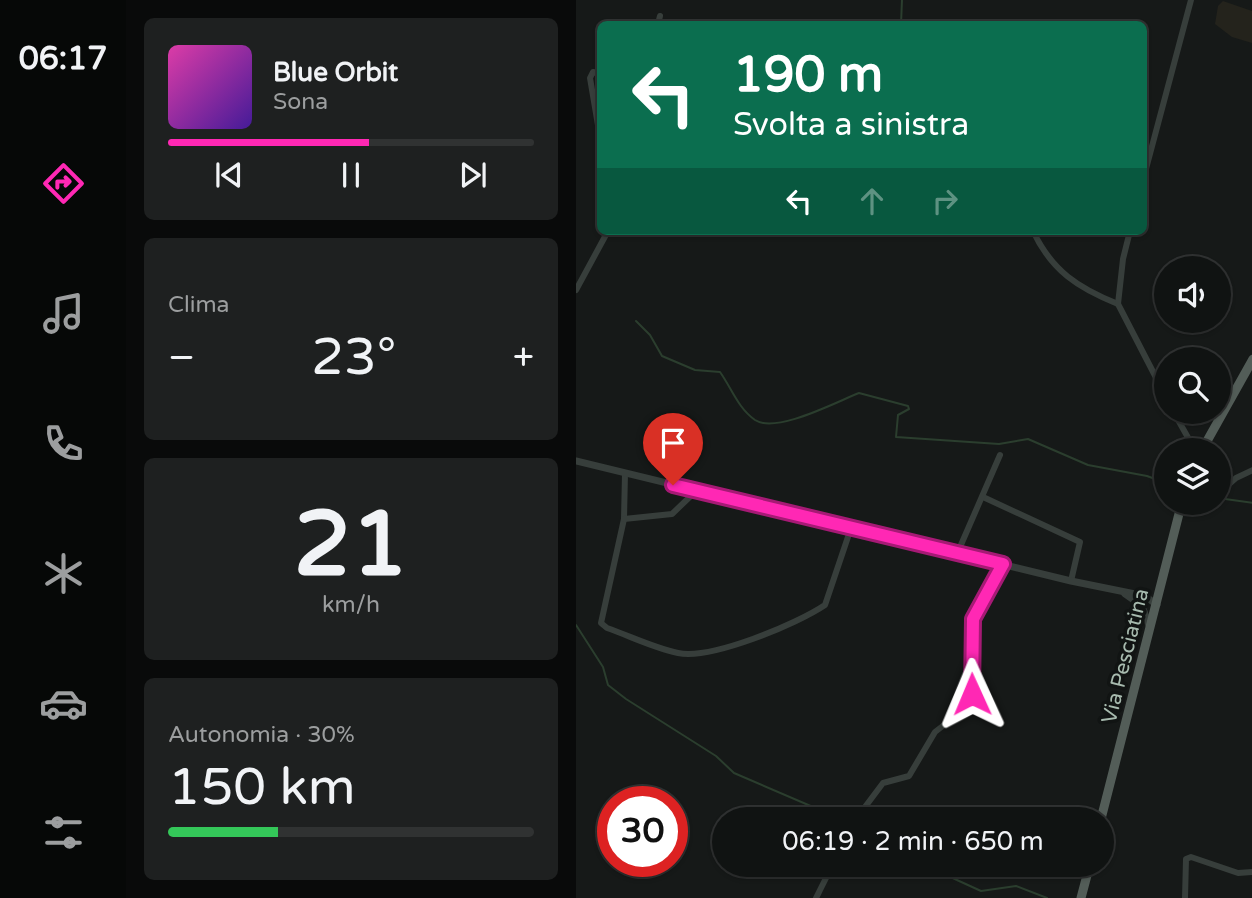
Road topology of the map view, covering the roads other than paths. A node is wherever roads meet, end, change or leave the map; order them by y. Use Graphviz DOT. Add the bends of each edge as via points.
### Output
graph roads {
  1 [pos="1191,0"];
  2 [pos="660,16"];
  3 [pos="659,21"];
  4 [pos="597,73"];
  5 [pos="597,119"];
  6 [pos="1147,165"];
  7 [pos="606,235"];
  8 [pos="1036,235"];
  9 [pos="1129,235"];
  10 [pos="576,290"];
  11 [pos="1118,304"];
  12 [pos="1252,359"];
  13 [pos="1154,374"];
  14 [pos="1209,438"];
  15 [pos="1000,455"];
  16 [pos="576,461"];
  17 [pos="1252,470"];
  18 [pos="624,473"];
  19 [pos="1231,482"];
  20 [pos="697,491"];
  21 [pos="983,497"];
  22 [pos="1179,515"];
  23 [pos="624,519"];
  24 [pos="851,528"];
  25 [pos="957,554"];
  26 [pos="1003,564"];
  27 [pos="1163,577"];
  28 [pos="1071,581"];
  29 [pos="1125,593"];
  30 [pos="1145,596"];
  31 [pos="1156,604"];
  32 [pos="1142,606"];
  33 [pos="1150,629"];
  34 [pos="865,807"];
  35 [pos="1104,807"];
  36 [pos="1252,872"];
  37 [pos="826,877"];
  38 [pos="1086,877"];
  39 [pos="816,898"];
  40 [pos="1081,898"];
  41 [pos="1185,898"];
  1 -- 6 [label="street"];
  2 -- 3 [label="street"];
  4 -- 5 [label="street" via="590,78"];
  7 -- 10 [label="street"];
  8 -- 11 [label="street" via="1075,285"];
  9 -- 11 [label="street"];
  11 -- 13 [label="street"];
  12 -- 14 [label="main road"];
  15 -- 21 [label="street"];
  16 -- 18 [label="street"];
  17 -- 19 [label="street"];
  18 -- 20 [label="street"];
  18 -- 23 [label="street"];
  20 -- 23 [label="street" via="672,514"];
  20 -- 24 [label="street"];
  21 -- 25 [label="street"];
  21 -- 28 [label="street" via="1080,542"];
  22 -- 27 [label="main road, Via Pesciatina"];
  23 -- 24 [label="street" via="601,623 684,653 762,636 825,605"];
  24 -- 25 [label="street"];
  25 -- 26 [label="street"];
  26 -- 28 [label="street"];
  26 -- 34 [label="street" via="973,619 969,703 935,732 910,776 883,783"];
  27 -- 30 [label="street"];
  27 -- 31 [label="main road, Via Pesciatina"];
  28 -- 29 [label="street"];
  29 -- 30 [label="street"];
  29 -- 32 [label="street"];
  30 -- 31 [label="street"];
  31 -- 32 [label="street"];
  31 -- 33 [label="main road, Via Pesciatina"];
  32 -- 33 [label="street"];
  33 -- 35 [label="main road, Via Pesciatina"];
  36 -- 41 [label="street" via="1238,873 1191,857 1186,859"];
  37 -- 39 [label="street"];
  38 -- 40 [label="main road"];
}
